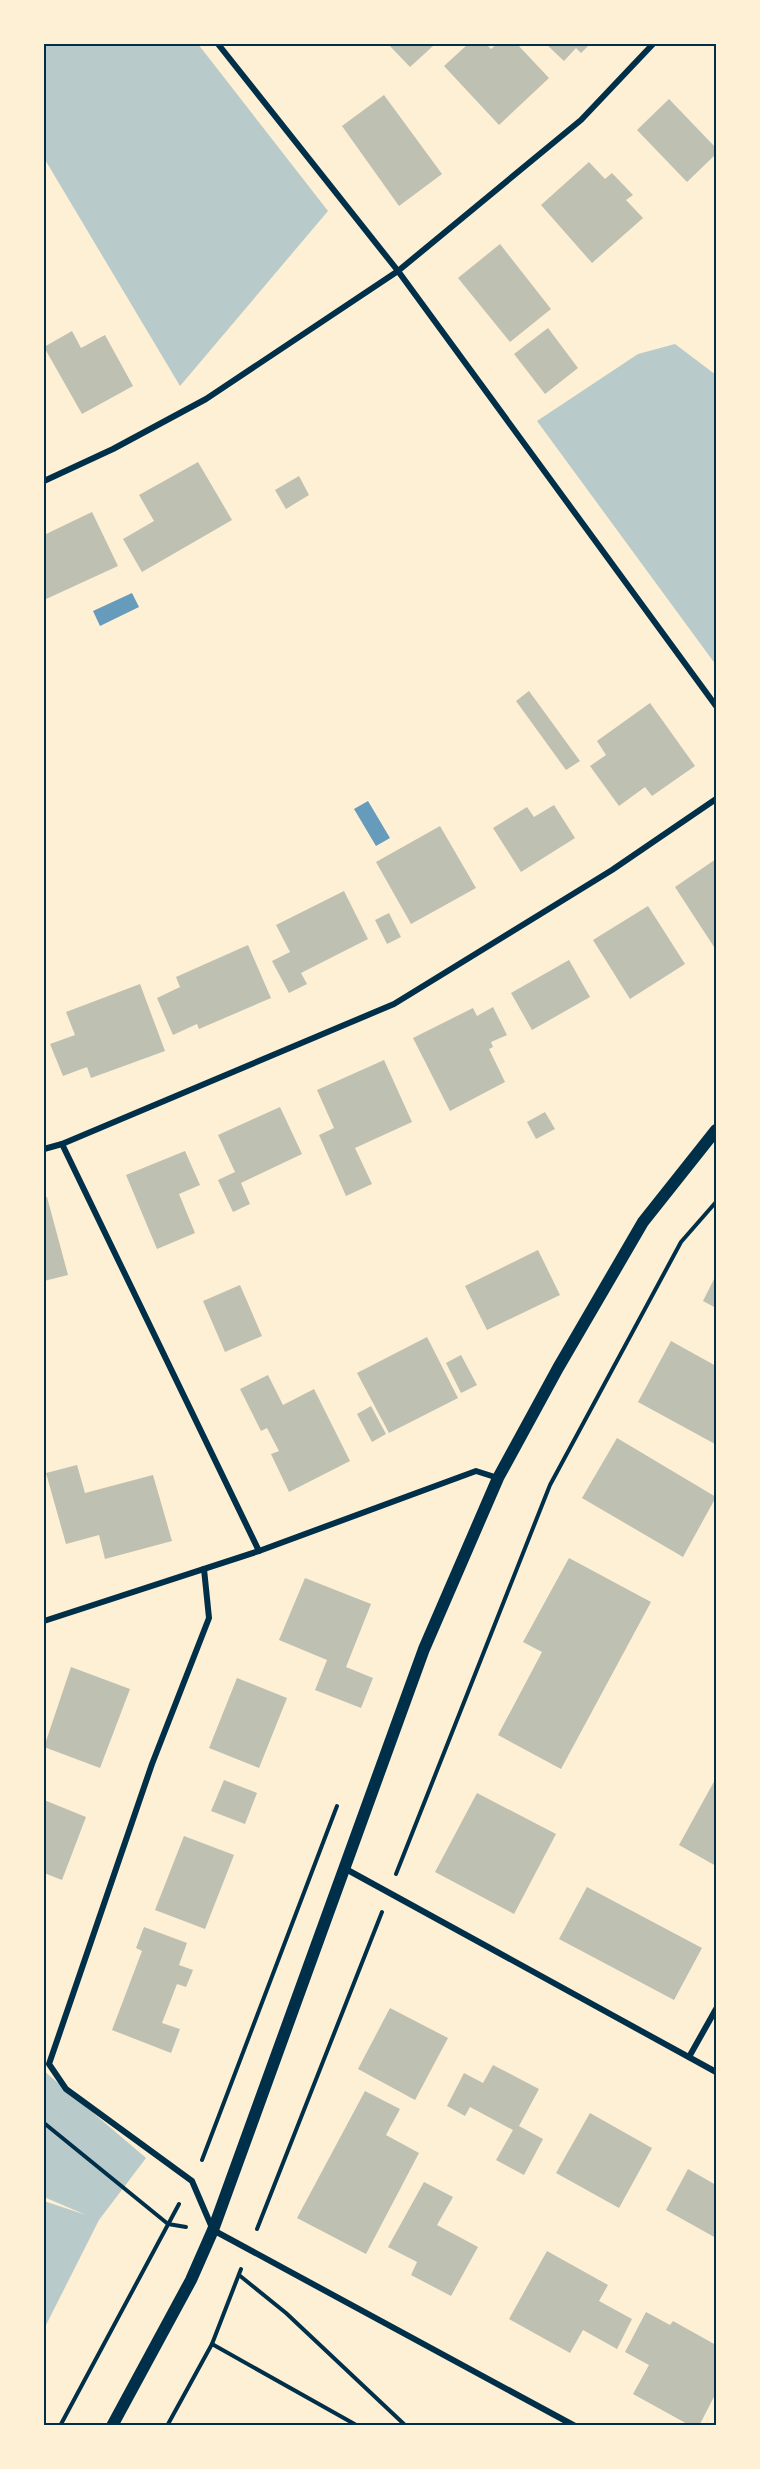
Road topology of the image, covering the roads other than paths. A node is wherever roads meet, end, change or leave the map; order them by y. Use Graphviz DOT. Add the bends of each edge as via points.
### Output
graph roads {
  1 [pos="218,44"];
  2 [pos="653,44"];
  3 [pos="398,271"];
  4 [pos="44,481"];
  5 [pos="717,706"];
  6 [pos="717,799"];
  7 [pos="717,1130"];
  8 [pos="62,1144"];
  9 [pos="44,1149"];
  10 [pos="498,1478"];
  11 [pos="258,1551"];
  12 [pos="204,1569"];
  13 [pos="44,1621"];
  14 [pos="344,1868"];
  15 [pos="717,2008"];
  16 [pos="689,2057"];
  17 [pos="717,2072"];
  18 [pos="213,2230"];
  19 [pos="112,2426"];
  20 [pos="575,2426"];
  1 -- 3 [label="street"];
  2 -- 3 [label="street" via="581,120"];
  3 -- 4 [label="street" via="206,399"];
  3 -- 5 [label="street"];
  6 -- 8 [label="street" via="612,870 394,1004"];
  7 -- 10 [label="main road" via="643,1222"];
  8 -- 9 [label="street"];
  8 -- 11 [label="street"];
  10 -- 11 [label="street" via="476,1471"];
  10 -- 14 [label="main road" via="424,1649"];
  11 -- 12 [label="street"];
  12 -- 13 [label="street"];
  12 -- 18 [label="street" via="209,1618 152,1764 49,2064 66,2089 192,2181"];
  14 -- 16 [label="street"];
  14 -- 18 [label="main road"];
  15 -- 16 [label="street"];
  16 -- 17 [label="street"];
  18 -- 19 [label="main road"];
  18 -- 20 [label="street"];
}
